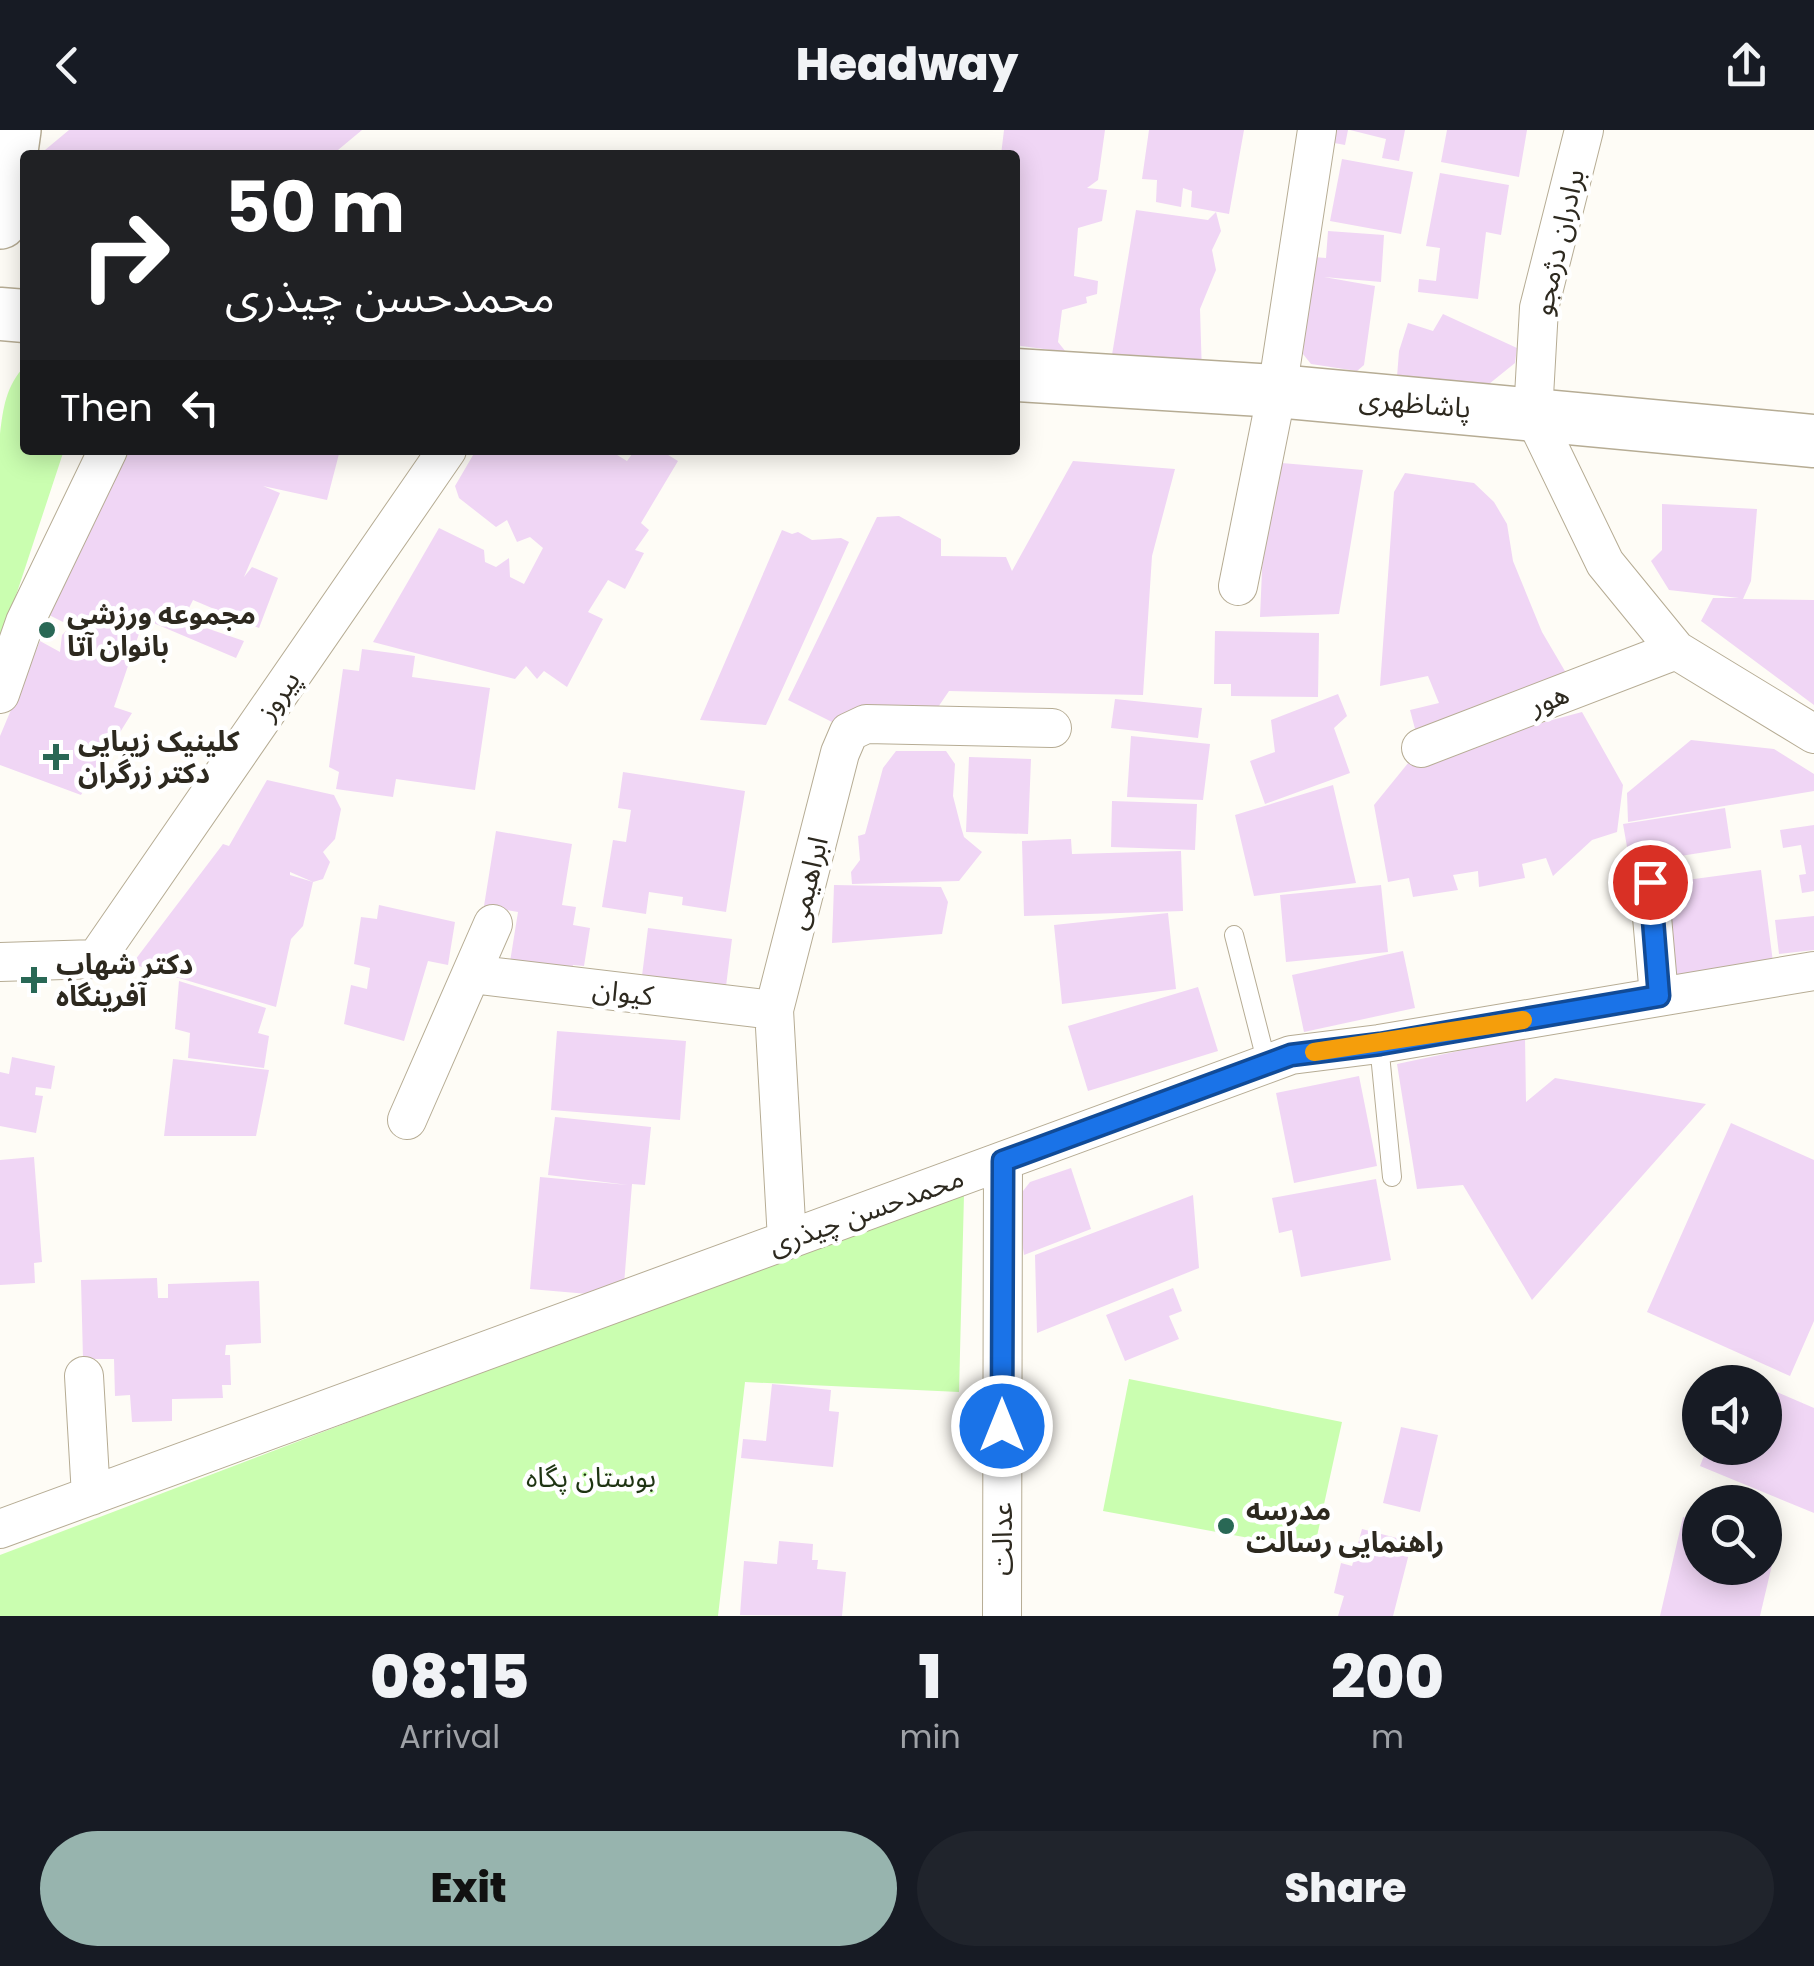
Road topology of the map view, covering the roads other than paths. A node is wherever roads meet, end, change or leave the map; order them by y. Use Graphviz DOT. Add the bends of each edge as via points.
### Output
graph roads {
  1 [pos="13,130"];
  2 [pos="1317,130"];
  3 [pos="1584,130"];
  4 [pos="0,221"];
  5 [pos="1020,376"];
  6 [pos="1277,391"];
  7 [pos="1533,414"];
  8 [pos="1814,442"];
  9 [pos="106,455"];
  10 [pos="444,455"];
  11 [pos="1238,586"];
  12 [pos="1676,650"];
  13 [pos="0,694"];
  14 [pos="1052,728"];
  15 [pos="1814,734"];
  16 [pos="1421,748"];
  17 [pos="1650,882"];
  18 [pos="493,924"];
  19 [pos="1234,934"];
  20 [pos="0,962"];
  21 [pos="1814,972"];
  22 [pos="471,974"];
  23 [pos="1659,996"];
  24 [pos="774,1010"];
  25 [pos="1380,1044"];
  26 [pos="1267,1064"];
  27 [pos="407,1120"];
  28 [pos="1003,1161"];
  29 [pos="1392,1177"];
  30 [pos="787,1240"];
  31 [pos="84,1376"];
  32 [pos="91,1496"];
  33 [pos="0,1530"];
  34 [pos="1002,1616"];
  1 -- 4 [label="main road"];
  2 -- 6 [label="street"];
  3 -- 7 [label="street, برادران دژمجو" via="1539,308"];
  5 -- 6 [label="main road, پاشاظهری"];
  6 -- 7 [label="main road, پاشاظهری"];
  6 -- 11 [label="street"];
  7 -- 8 [label="main road, پاشاظهری"];
  7 -- 12 [label="street" via="1604,563"];
  9 -- 13 [label="street" via="25,622"];
  10 -- 20 [label="street, پیروز" via="96,960"];
  12 -- 15 [label="street"];
  12 -- 16 [label="street, هور"];
  14 -- 24 [label="street, ابراهیمی" via="866,724 849,732"];
  17 -- 23 [label="street"];
  18 -- 22 [label="street"];
  19 -- 26 [label="lane"];
  21 -- 23 [label="street, محمدحسن چیذری"];
  22 -- 24 [label="street, کیوان"];
  22 -- 27 [label="street"];
  23 -- 25 [label="street, محمدحسن چیذری"];
  24 -- 30 [label="street, ابراهیمی"];
  25 -- 26 [label="street, محمدحسن چیذری"];
  25 -- 29 [label="lane"];
  26 -- 28 [label="street, محمدحسن چیذری"];
  28 -- 30 [label="street, محمدحسن چیذری"];
  28 -- 34 [label="street, عدالت"];
  30 -- 32 [label="street, محمدحسن چیذری"];
  31 -- 32 [label="street"];
  32 -- 33 [label="street, محمدحسن چیذری"];
}
